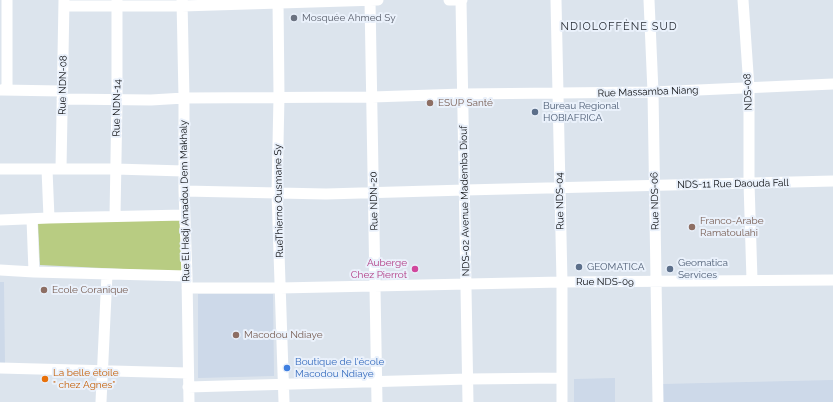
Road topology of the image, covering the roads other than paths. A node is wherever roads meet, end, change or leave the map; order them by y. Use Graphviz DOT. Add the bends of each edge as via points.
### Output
graph roads {
  1 [pos="7,0"];
  2 [pos="370,0"];
  3 [pos="378,0"];
  4 [pos="449,0"];
  5 [pos="462,0"];
  6 [pos="556,0"];
  7 [pos="649,0"];
  8 [pos="743,0"];
  9 [pos="278,1"];
  10 [pos="64,3"];
  11 [pos="116,3"];
  12 [pos="182,3"];
  13 [pos="833,84"];
  14 [pos="749,88"];
  15 [pos="3,90"];
  16 [pos="653,92"];
  17 [pos="463,94"];
  18 [pos="558,94"];
  19 [pos="62,95"];
  20 [pos="278,96"];
  21 [pos="372,97"];
  22 [pos="184,98"];
  23 [pos="117,101"];
  24 [pos="0,168"];
  25 [pos="47,169"];
  26 [pos="61,169"];
  27 [pos="115,169"];
  28 [pos="184,171"];
  29 [pos="833,181"];
  30 [pos="749,183"];
  31 [pos="655,185"];
  32 [pos="560,188"];
  33 [pos="464,190"];
  34 [pos="184,192"];
  35 [pos="374,192"];
  36 [pos="277,193"];
  37 [pos="184,215"];
  38 [pos="115,216"];
  39 [pos="49,218"];
  40 [pos="32,219"];
  41 [pos="0,220"];
  42 [pos="0,270"];
  43 [pos="34,272"];
  44 [pos="107,274"];
  45 [pos="187,276"];
  46 [pos="752,280"];
  47 [pos="833,280"];
  48 [pos="655,281"];
  49 [pos="562,282"];
  50 [pos="466,284"];
  51 [pos="376,287"];
  52 [pos="187,288"];
  53 [pos="280,288"];
  54 [pos="0,368"];
  55 [pos="103,371"];
  56 [pos="188,373"];
  57 [pos="561,378"];
  58 [pos="468,379"];
  59 [pos="377,382"];
  60 [pos="283,384"];
  61 [pos="188,387"];
  62 [pos="101,402"];
  63 [pos="189,402"];
  64 [pos="284,402"];
  65 [pos="377,402"];
  66 [pos="468,402"];
  67 [pos="562,402"];
  68 [pos="658,402"];
  1 -- 15 [label="street"];
  2 -- 3 [label="street"];
  2 -- 9 [label="street"];
  2 -- 21 [label="street, Rue NDN-20"];
  4 -- 5 [label="street"];
  5 -- 17 [label="street, NDS-02 Avenue Mademba Diouf"];
  6 -- 18 [label="street, Rue NDS-04"];
  7 -- 16 [label="street, Rue NDS-06"];
  8 -- 14 [label="street, NDS-08"];
  9 -- 12 [label="street"];
  9 -- 20 [label="street, RueThierno Ousmane Sy"];
  10 -- 11 [label="street"];
  10 -- 19 [label="street, Rue NDN-08"];
  11 -- 12 [label="street"];
  11 -- 23 [label="street, Rue NDN-14"];
  12 -- 22 [label="street, Rue El Hadj Amadou Dem Makhaly"];
  13 -- 14 [label="street, Rue Massamba Niang"];
  14 -- 16 [label="street, Rue Massamba Niang"];
  14 -- 30 [label="street, NDS-08"];
  15 -- 19 [label="street, Rue Massamba Niang"];
  16 -- 18 [label="street, Rue Massamba Niang"];
  16 -- 31 [label="street, Rue NDS-06"];
  17 -- 18 [label="street, Rue Massamba Niang"];
  17 -- 21 [label="street, Rue Massamba Niang"];
  17 -- 33 [label="street, NDS-02 Avenue Mademba Diouf"];
  18 -- 32 [label="street, Rue NDS-04"];
  19 -- 23 [label="street, Rue Massamba Niang"];
  19 -- 26 [label="street, Rue NDN-08"];
  20 -- 21 [label="street, Rue Massamba Niang"];
  20 -- 22 [label="street, Rue Massamba Niang"];
  20 -- 36 [label="street, RueThierno Ousmane Sy"];
  21 -- 35 [label="street, Rue NDN-20"];
  22 -- 23 [label="street, Rue Massamba Niang"];
  22 -- 28 [label="street, Rue El Hadj Amadou Dem Makhaly"];
  23 -- 27 [label="street, Rue NDN-14"];
  24 -- 25 [label="street"];
  25 -- 26 [label="street"];
  25 -- 39 [label="street"];
  26 -- 27 [label="street"];
  27 -- 28 [label="street"];
  27 -- 38 [label="street, Rue NDN-14"];
  28 -- 34 [label="street, Rue El Hadj Amadou Dem Makhaly"];
  29 -- 30 [label="street, NDS-11 Rue Daouda Fall"];
  30 -- 31 [label="street, NDS-11 Rue Daouda Fall"];
  30 -- 46 [label="street, NDS-08"];
  31 -- 32 [label="street, NDS-11 Rue Daouda Fall"];
  31 -- 48 [label="street, Rue NDS-06"];
  32 -- 33 [label="street, NDS-11 Rue Daouda Fall"];
  32 -- 49 [label="street, Rue NDS-04"];
  33 -- 35 [label="street, NDS-11 Rue Daouda Fall"];
  33 -- 50 [label="street, NDS-02 Avenue Mademba Diouf"];
  34 -- 36 [label="street, NDS-11 Rue Daouda Fall"];
  34 -- 37 [label="street, Rue El Hadj Amadou Dem Makhaly"];
  35 -- 36 [label="street, NDS-11 Rue Daouda Fall"];
  35 -- 51 [label="street, Rue NDN-20"];
  36 -- 53 [label="street, RueThierno Ousmane Sy"];
  37 -- 38 [label="street"];
  37 -- 45 [label="street, Rue El Hadj Amadou Dem Makhaly"];
  38 -- 39 [label="street"];
  39 -- 40 [label="street"];
  40 -- 41 [label="street"];
  40 -- 43 [label="street"];
  42 -- 43 [label="street"];
  43 -- 44 [label="street"];
  44 -- 45 [label="street"];
  44 -- 55 [label="street"];
  45 -- 52 [label="street, Rue El Hadj Amadou Dem Makhaly"];
  46 -- 47 [label="street, Rue NDS-09"];
  46 -- 48 [label="street, Rue NDS-09"];
  48 -- 49 [label="street, Rue NDS-09"];
  48 -- 68 [label="street, Rue NDS-06"];
  49 -- 50 [label="street, Rue NDS-09"];
  49 -- 57 [label="street, Rue NDS-04"];
  50 -- 51 [label="street, Rue NDS-09"];
  50 -- 58 [label="street, NDS-02 Avenue Mademba Diouf"];
  51 -- 53 [label="street, Rue NDS-09"];
  51 -- 59 [label="street, Rue NDN-20"];
  52 -- 53 [label="street, Rue NDS-09"];
  52 -- 56 [label="street, Rue El Hadj Amadou Dem Makhaly"];
  53 -- 60 [label="street, RueThierno Ousmane Sy"];
  54 -- 55 [label="street"];
  55 -- 56 [label="street"];
  55 -- 62 [label="street"];
  56 -- 61 [label="street, Rue El Hadj Amadou Dem Makhaly"];
  57 -- 58 [label="street"];
  57 -- 67 [label="street, Rue NDS-04"];
  58 -- 59 [label="street"];
  58 -- 66 [label="street, NDS-02 Avenue Mademba Diouf"];
  59 -- 60 [label="street"];
  59 -- 65 [label="street, Rue NDN-20"];
  60 -- 61 [label="street"];
  60 -- 64 [label="street, RueThierno Ousmane Sy"];
  61 -- 63 [label="street, Rue El Hadj Amadou Dem Makhaly"];
}
